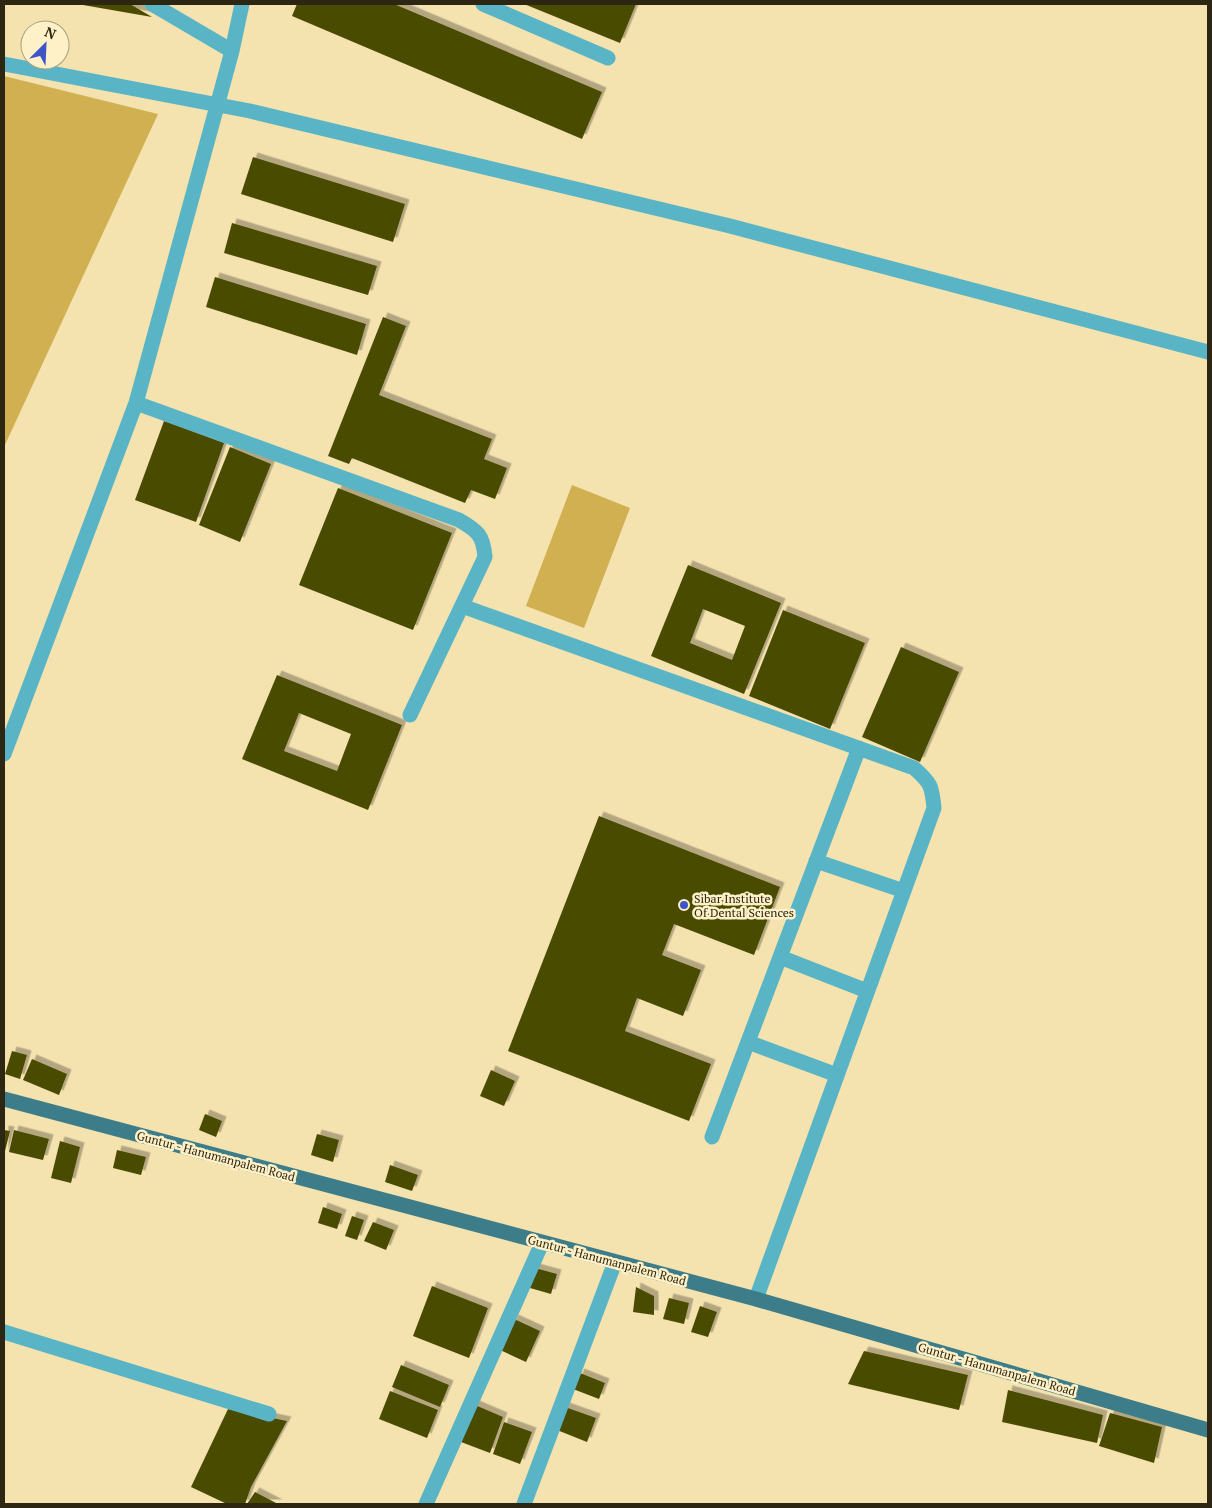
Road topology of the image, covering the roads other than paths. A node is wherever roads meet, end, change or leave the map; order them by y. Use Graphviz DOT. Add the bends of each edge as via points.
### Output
graph roads {
  1 [pos="152,4"];
  2 [pos="242,4"];
  3 [pos="483,4"];
  4 [pos="232,51"];
  5 [pos="608,58"];
  6 [pos="4,64"];
  7 [pos="217,104"];
  8 [pos="1208,352"];
  9 [pos="136,403"];
  10 [pos="462,606"];
  11 [pos="410,715"];
  12 [pos="859,748"];
  13 [pos="4,754"];
  14 [pos="816,861"];
  15 [pos="904,891"];
  16 [pos="780,957"];
  17 [pos="867,991"];
  18 [pos="748,1042"];
  19 [pos="837,1075"];
  20 [pos="4,1099"];
  21 [pos="712,1137"];
  22 [pos="542,1242"];
  23 [pos="615,1262"];
  24 [pos="756,1299"];
  25 [pos="4,1332"];
  26 [pos="269,1414"];
  27 [pos="1208,1430"];
  28 [pos="426,1504"];
  29 [pos="524,1504"];
  1 -- 4 [label="street"];
  2 -- 4 [label="street"];
  3 -- 5 [label="street"];
  4 -- 7 [label="street"];
  6 -- 7 [label="street"];
  7 -- 8 [label="street" via="730,226"];
  7 -- 9 [label="street"];
  9 -- 10 [label="street" via="459,520 475,529 483,542 485,557"];
  9 -- 13 [label="street"];
  10 -- 11 [label="street"];
  10 -- 12 [label="street"];
  12 -- 14 [label="street"];
  12 -- 15 [label="street" via="914,768 926,778 932,789 934,808"];
  14 -- 15 [label="street"];
  14 -- 16 [label="street"];
  15 -- 17 [label="street"];
  16 -- 17 [label="street"];
  16 -- 18 [label="street"];
  17 -- 19 [label="street"];
  18 -- 19 [label="street"];
  18 -- 21 [label="street"];
  19 -- 24 [label="street"];
  20 -- 22 [label="main road, Guntur - Hanumanpalem Road"];
  22 -- 23 [label="main road, Guntur - Hanumanpalem Road"];
  22 -- 28 [label="street"];
  23 -- 24 [label="main road, Guntur - Hanumanpalem Road"];
  23 -- 29 [label="street"];
  24 -- 27 [label="main road, Guntur - Hanumanpalem Road"];
  25 -- 26 [label="street"];
}
